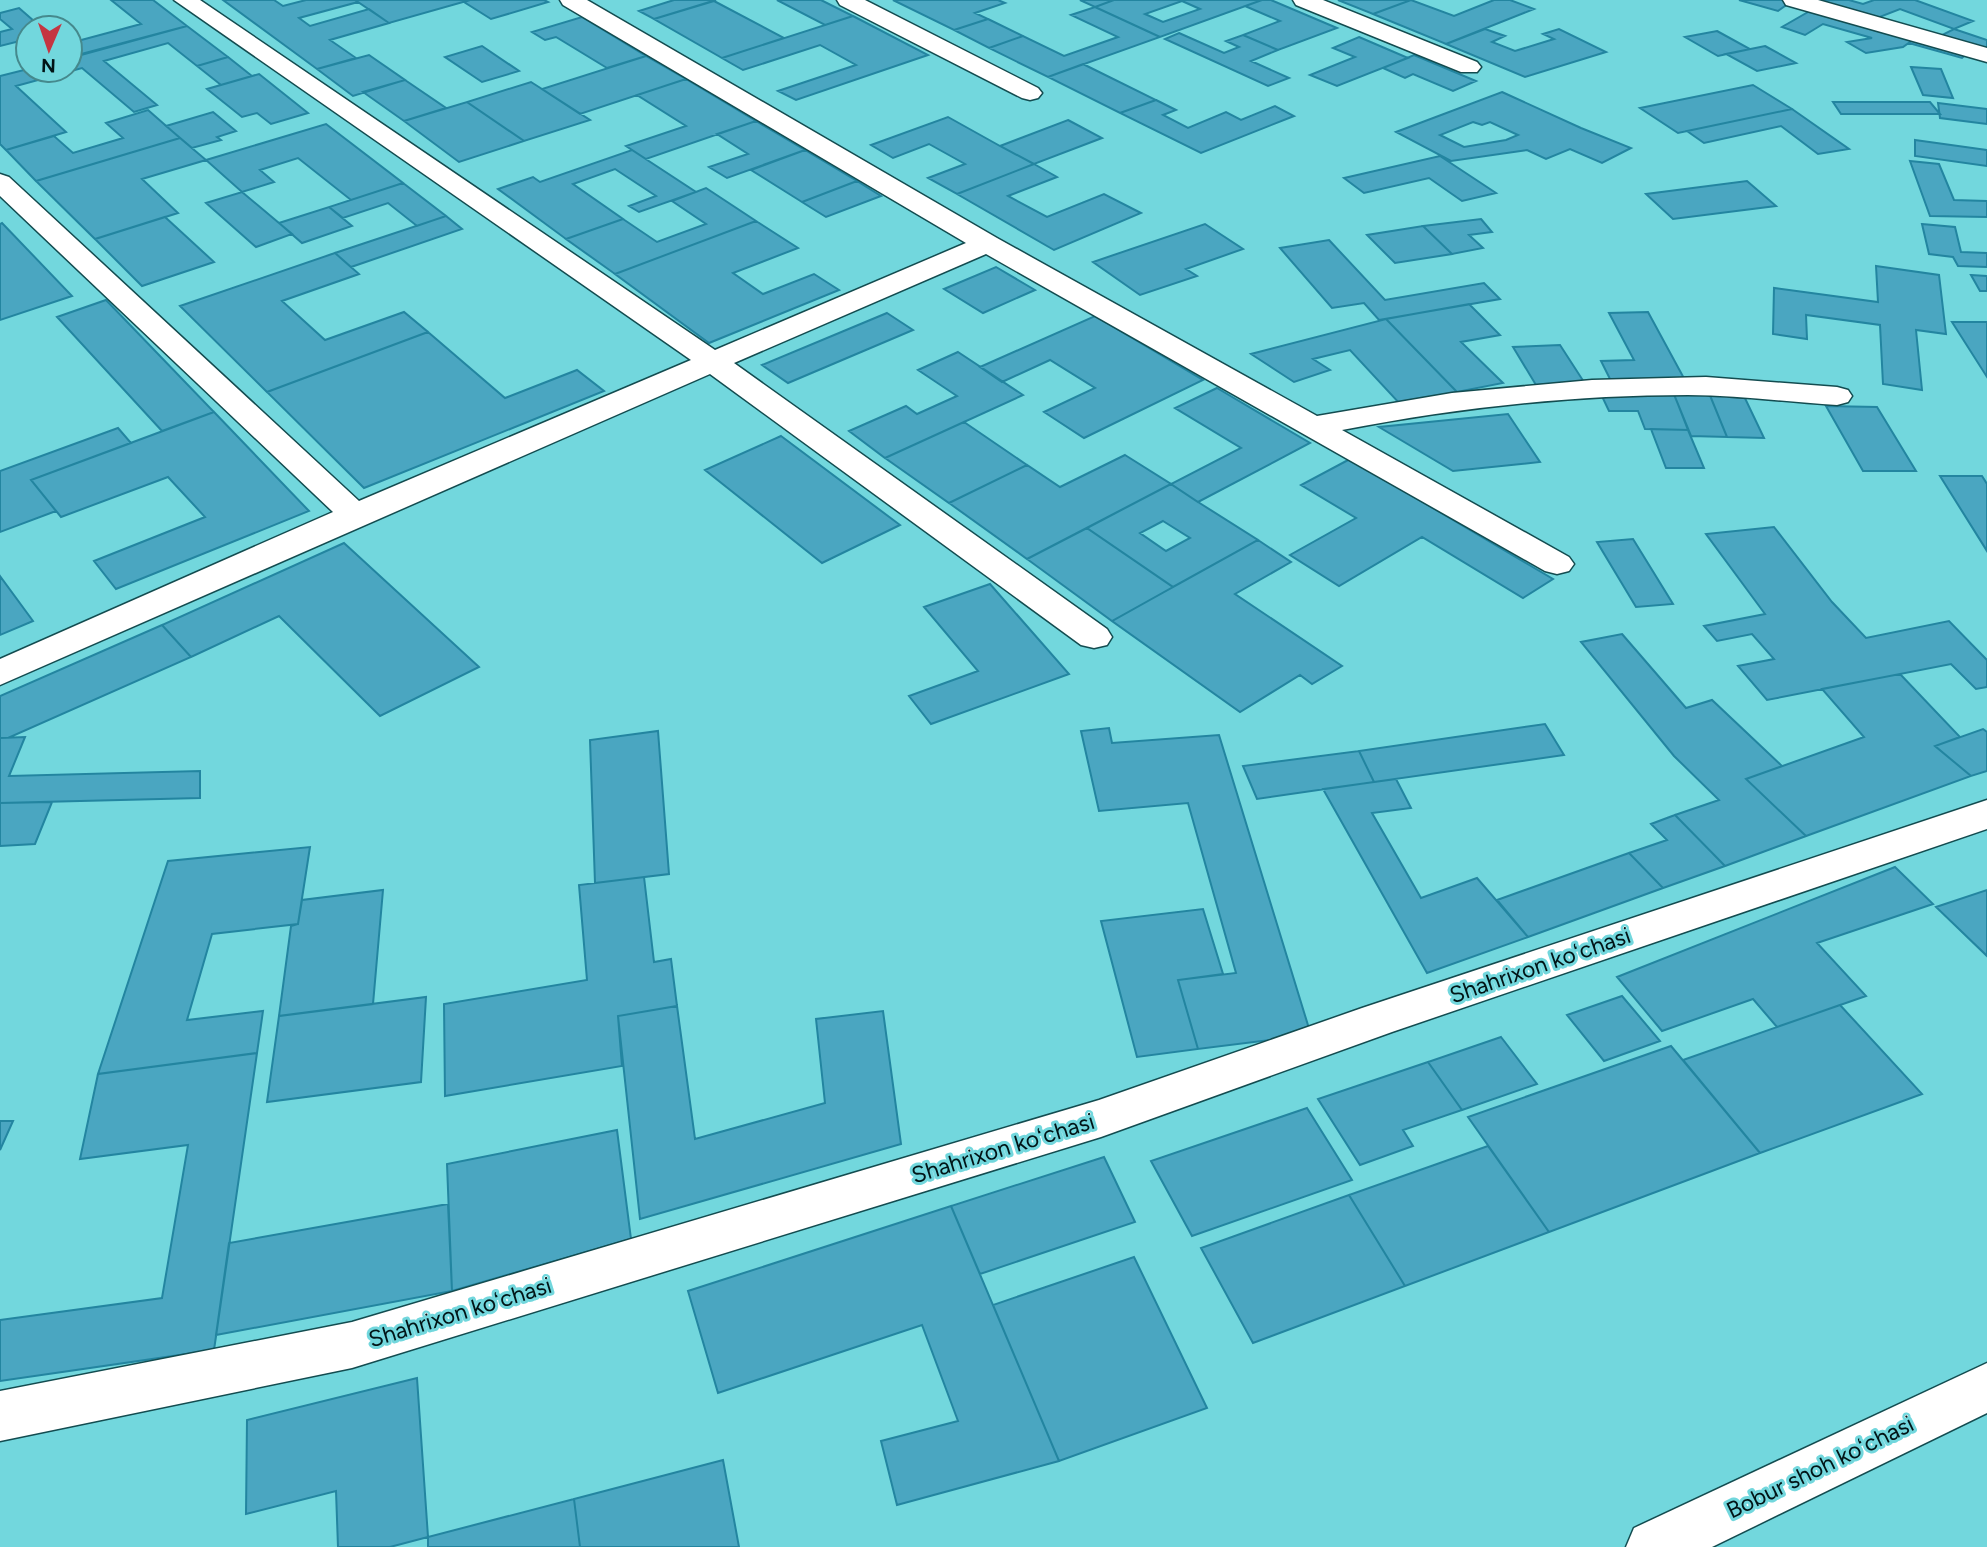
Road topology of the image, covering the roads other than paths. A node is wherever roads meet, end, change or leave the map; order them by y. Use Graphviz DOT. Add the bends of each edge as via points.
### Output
graph roads {
  1 [pos="185,0"];
  2 [pos="571,0"];
  3 [pos="848,0"];
  4 [pos="1304,0"];
  5 [pos="1794,0"];
  6 [pos="1987,55"];
  7 [pos="1469,67"];
  8 [pos="1030,93"];
  9 [pos="0,182"];
  10 [pos="987,244"];
  11 [pos="712,361"];
  12 [pos="1837,396"];
  13 [pos="1311,426"];
  14 [pos="355,515"];
  15 [pos="1557,564"];
  16 [pos="1094,637"];
  17 [pos="0,673"];
  18 [pos="1987,814"];
  19 [pos="1987,1387"];
  20 [pos="0,1416"];
  21 [pos="1653,1547"];
  1 -- 11 [label="street"];
  2 -- 10 [label="street"];
  3 -- 8 [label="street"];
  4 -- 7 [label="street"];
  5 -- 6 [label="street"];
  9 -- 14 [label="street"];
  10 -- 11 [label="street"];
  10 -- 13 [label="street"];
  11 -- 14 [label="street"];
  11 -- 16 [label="street"];
  12 -- 13 [label="street" via="1691,386 1590,389 1509,394"];
  13 -- 15 [label="street"];
  14 -- 17 [label="street"];
  18 -- 20 [label="street, Shahrixon koʻchasi" via="1101,1118 352,1345"];
  19 -- 21 [label="street, Bobur shoh koʻchasi"];
}
